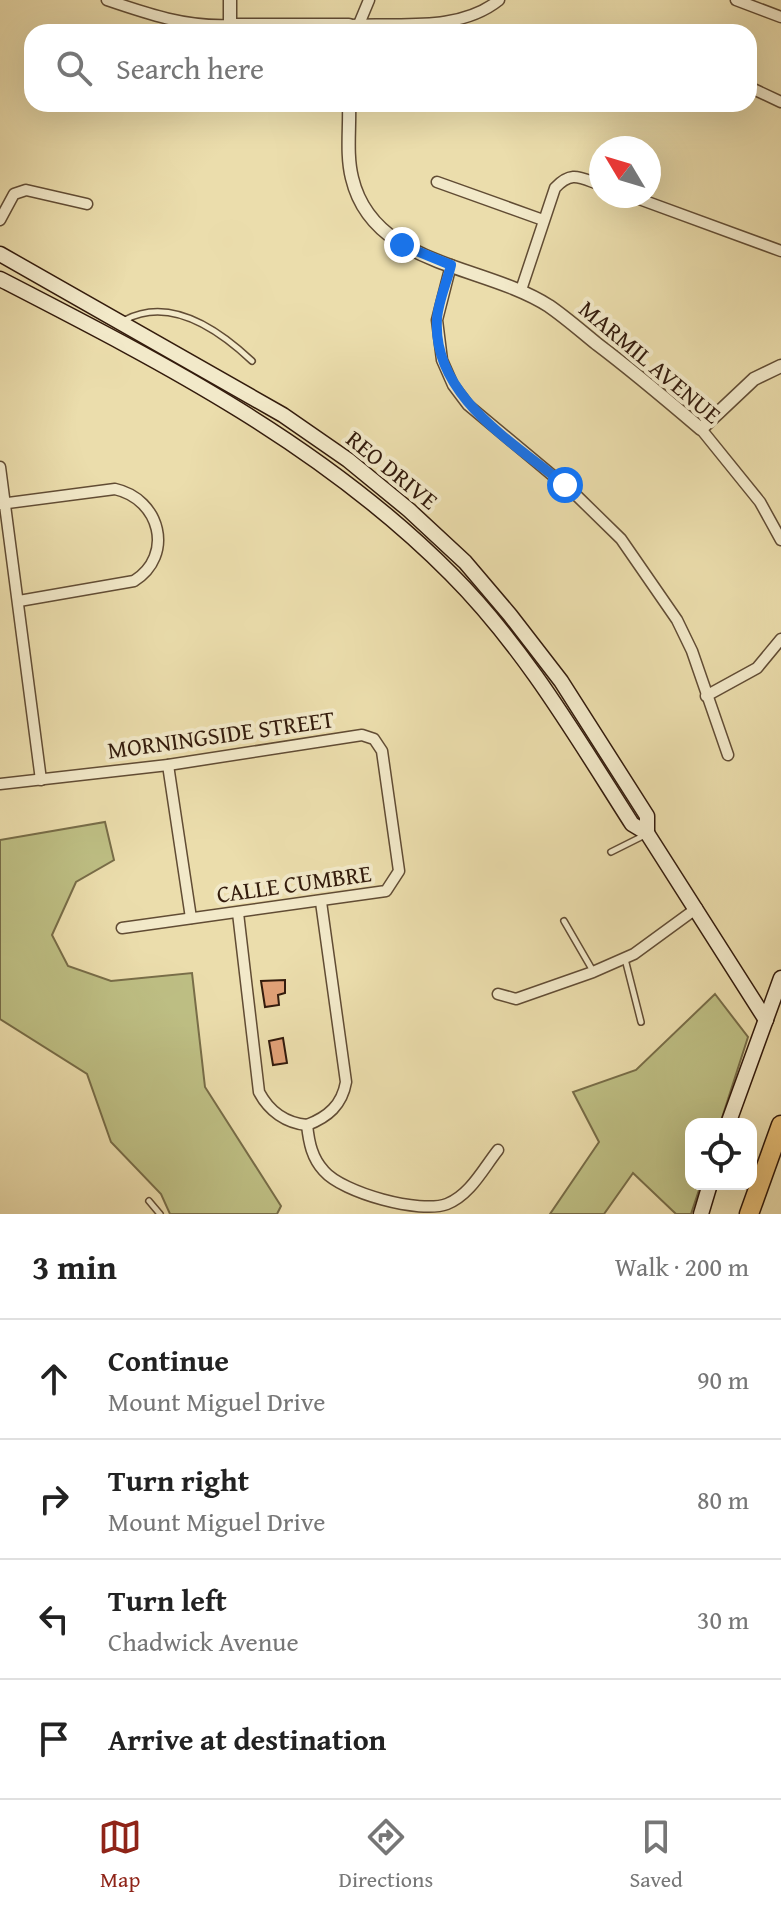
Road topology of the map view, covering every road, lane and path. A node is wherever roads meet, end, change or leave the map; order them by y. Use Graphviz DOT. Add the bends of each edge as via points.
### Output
graph roads {
  1 [pos="107,0"];
  2 [pos="230,0"];
  3 [pos="369,0"];
  4 [pos="499,0"];
  5 [pos="736,0"];
  6 [pos="781,17"];
  7 [pos="193,24"];
  8 [pos="230,24"];
  9 [pos="354,24"];
  10 [pos="420,24"];
  11 [pos="757,91"];
  12 [pos="781,102"];
  13 [pos="349,112"];
  14 [pos="589,181"];
  15 [pos="437,182"];
  16 [pos="87,204"];
  17 [pos="661,207"];
  18 [pos="0,220"];
  19 [pos="543,220"];
  20 [pos="781,251"];
  21 [pos="0,254"];
  22 [pos="451,265"];
  23 [pos="0,279"];
  24 [pos="521,290"];
  25 [pos="120,322"];
  26 [pos="252,361"];
  27 [pos="781,366"];
  28 [pos="701,429"];
  29 [pos="0,467"];
  30 [pos="2,504"];
  31 [pos="781,540"];
  32 [pos="19,601"];
  33 [pos="781,639"];
  34 [pos="706,696"];
  35 [pos="728,755"];
  36 [pos="168,765"];
  37 [pos="41,780"];
  38 [pos="0,784"];
  39 [pos="390,809"];
  40 [pos="647,833"];
  41 [pos="611,852"];
  42 [pos="321,902"];
  43 [pos="697,908"];
  44 [pos="238,913"];
  45 [pos="191,918"];
  46 [pos="564,921"];
  47 [pos="122,928"];
  48 [pos="625,958"];
  49 [pos="593,972"];
  50 [pos="781,978"];
  51 [pos="498,994"];
  52 [pos="766,1020"];
  53 [pos="641,1022"];
  54 [pos="730,1118"];
  55 [pos="307,1125"];
  56 [pos="781,1125"];
  57 [pos="498,1150"];
  58 [pos="708,1190"];
  59 [pos="149,1201"];
  60 [pos="160,1214"];
  61 [pos="701,1214"];
  62 [pos="749,1214"];
  1 -- 7 [label="street"];
  2 -- 8 [label="street"];
  3 -- 9 [label="street"];
  4 -- 10 [label="street" via="466,17"];
  5 -- 6 [label="street"];
  11 -- 12 [label="street"];
  13 -- 22 [label="street, MARMIL AVENUE" via="350,167 366,211 402,245"];
  14 -- 19 [label="street" via="564,178"];
  15 -- 19 [label="street"];
  16 -- 18 [label="street" via="26,190 14,194"];
  17 -- 20 [label="street"];
  19 -- 24 [label="street"];
  21 -- 25 [label="main road, REO DRIVE"];
  22 -- 24 [label="street, MARMIL AVENUE"];
  22 -- 34 [label="street" via="437,320 442,360 453,385 468,405 621,539 677,620"];
  23 -- 40 [label="main road, REO DRIVE" via="275,431 398,523 453,575 500,631 546,690 632,824"];
  24 -- 28 [label="street, MARMIL AVENUE" via="555,311"];
  25 -- 26 [label="lane" via="146,311 185,317 204,324"];
  25 -- 40 [label="main road, REO DRIVE" via="283,415 346,458 465,562 561,681 647,816"];
  27 -- 28 [label="street" via="754,379"];
  28 -- 31 [label="street, MARMIL AVENUE" via="760,502"];
  29 -- 30 [label="street"];
  30 -- 32 [label="street"];
  30 -- 32 [label="street" via="115,489 142,502 158,530 155,558 134,581"];
  32 -- 37 [label="street"];
  33 -- 34 [label="street" via="757,668"];
  34 -- 35 [label="street"];
  36 -- 37 [label="street, MORNINGSIDE STREET"];
  36 -- 39 [label="street, MORNINGSIDE STREET" via="366,735 382,751"];
  36 -- 45 [label="street"];
  37 -- 38 [label="street, MORNINGSIDE STREET"];
  39 -- 42 [label="street, CALLE CUMBRE" via="399,871 392,886"];
  40 -- 41 [label="lane"];
  40 -- 43 [label="main road, REO DRIVE"];
  42 -- 44 [label="street, CALLE CUMBRE"];
  42 -- 55 [label="street" via="346,1082 333,1111"];
  43 -- 48 [label="street"];
  43 -- 52 [label="main road, REO DRIVE"];
  44 -- 45 [label="street, CALLE CUMBRE"];
  44 -- 55 [label="street" via="259,1092 278,1115"];
  45 -- 47 [label="street, CALLE CUMBRE"];
  46 -- 49 [label="lane"];
  48 -- 49 [label="street"];
  48 -- 53 [label="lane"];
  49 -- 51 [label="street" via="516,999"];
  50 -- 52 [label="main road"];
  52 -- 54 [label="main road"];
  55 -- 57 [label="street" via="317,1162 336,1182 423,1208 458,1198"];
  56 -- 62 [label="highway"];
  58 -- 61 [label="main road"];
  59 -- 60 [label="lane"];
}
